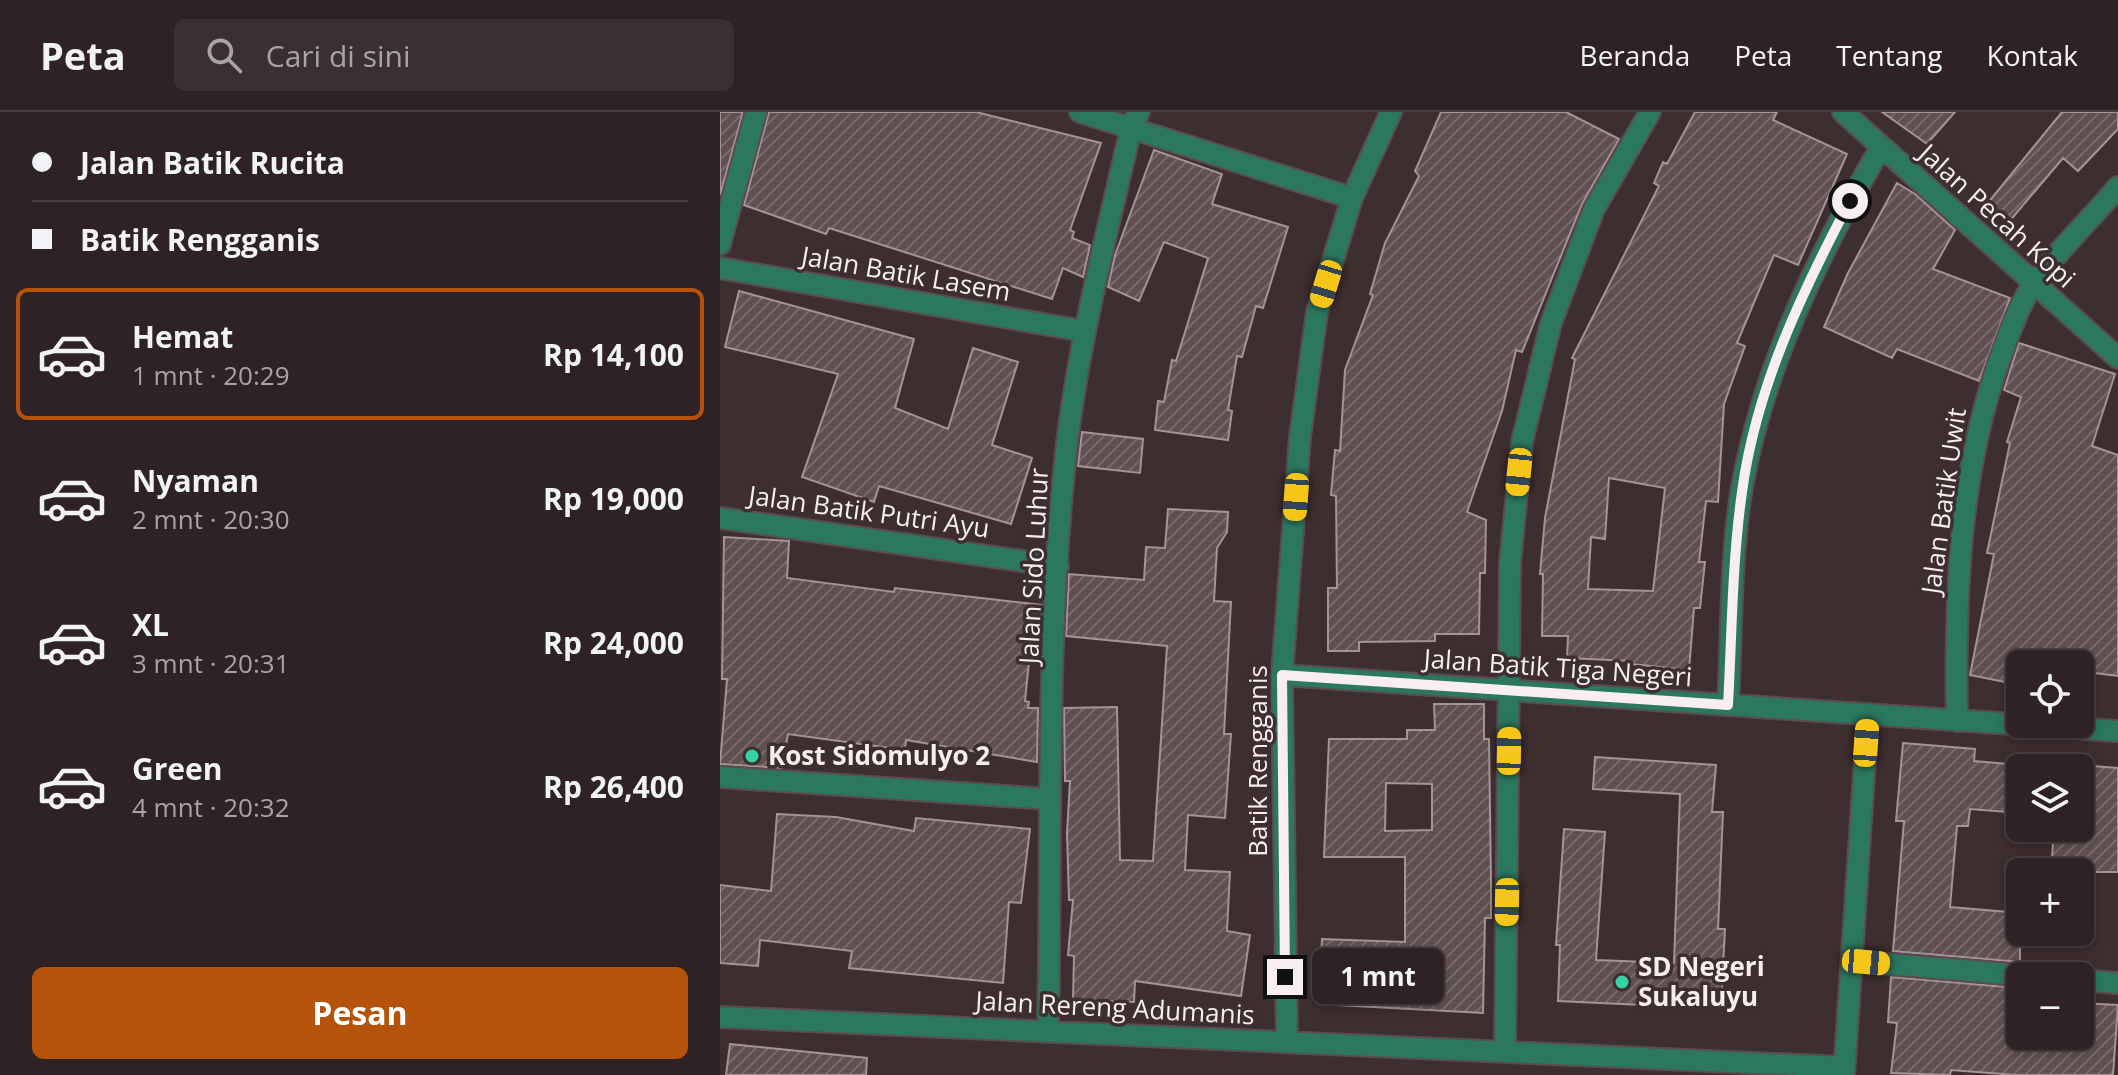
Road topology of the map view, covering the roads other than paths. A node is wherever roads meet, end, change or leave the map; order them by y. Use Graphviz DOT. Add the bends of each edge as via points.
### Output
graph roads {
  1 [pos="756,112"];
  2 [pos="1080,112"];
  3 [pos="1391,112"];
  4 [pos="1650,112"];
  5 [pos="1843,112"];
  6 [pos="1135,120"];
  7 [pos="1881,147"];
  8 [pos="2118,187"];
  9 [pos="1352,198"];
  10 [pos="720,244"];
  11 [pos="720,268"];
  12 [pos="2033,284"];
  13 [pos="1084,331"];
  14 [pos="2118,358"];
  15 [pos="720,518"];
  16 [pos="1058,566"];
  17 [pos="1282,675"];
  18 [pos="1510,691"];
  19 [pos="1728,705"];
  20 [pos="1868,714"];
  21 [pos="1957,721"];
  22 [pos="2118,731"];
  23 [pos="720,777"];
  24 [pos="1050,799"];
  25 [pos="1852,961"];
  26 [pos="2006,974"];
  27 [pos="2094,981"];
  28 [pos="2118,983"];
  29 [pos="720,1017"];
  30 [pos="1048,1031"];
  31 [pos="1287,1042"];
  32 [pos="1505,1051"];
  33 [pos="1660,1067"];
  34 [pos="1844,1071"];
  1 -- 10 [label="street"];
  2 -- 6 [label="street"];
  3 -- 9 [label="street, Batik Rengganis"];
  4 -- 18 [label="street" via="1594,209 1551,323 1529,412 1510,563"];
  5 -- 7 [label="street, Jalan Pecah Kopi"];
  6 -- 9 [label="street"];
  6 -- 13 [label="street, Jalan Sido Luhur"];
  7 -- 12 [label="street, Jalan Pecah Kopi"];
  7 -- 19 [label="street" via="1795,313 1756,425 1736,546"];
  8 -- 12 [label="street, Jalan Batik Uwit"];
  9 -- 17 [label="street, Batik Rengganis" via="1317,312 1300,437"];
  11 -- 13 [label="street, Jalan Batik Lasem"];
  12 -- 14 [label="street, Jalan Pecah Kopi"];
  12 -- 21 [label="street, Jalan Batik Uwit" via="1984,404 1970,471 1955,608"];
  13 -- 16 [label="street, Jalan Sido Luhur" via="1067,444"];
  15 -- 16 [label="street, Jalan Batik Putri Ayu"];
  16 -- 24 [label="street, Jalan Sido Luhur"];
  17 -- 18 [label="street, Jalan Batik Tiga Negeri"];
  17 -- 31 [label="street, Batik Rengganis"];
  18 -- 19 [label="street, Jalan Batik Tiga Negeri"];
  18 -- 32 [label="street"];
  19 -- 20 [label="street, Jalan Batik Tiga Negeri"];
  20 -- 21 [label="street, Jalan Batik Tiga Negeri"];
  20 -- 25 [label="street"];
  21 -- 22 [label="street, Jalan Batik Tiga Negeri"];
  23 -- 24 [label="street"];
  24 -- 30 [label="street, Jalan Sido Luhur"];
  25 -- 26 [label="street"];
  25 -- 34 [label="street"];
  27 -- 28 [label="street"];
  29 -- 30 [label="street, Jalan Rereng Adumanis"];
  30 -- 31 [label="street, Jalan Rereng Adumanis"];
  31 -- 32 [label="street, Jalan Rereng Adumanis"];
  32 -- 33 [label="street, Jalan Rereng Adumanis"];
  33 -- 34 [label="street, Jalan Rereng Adumanis"];
}
